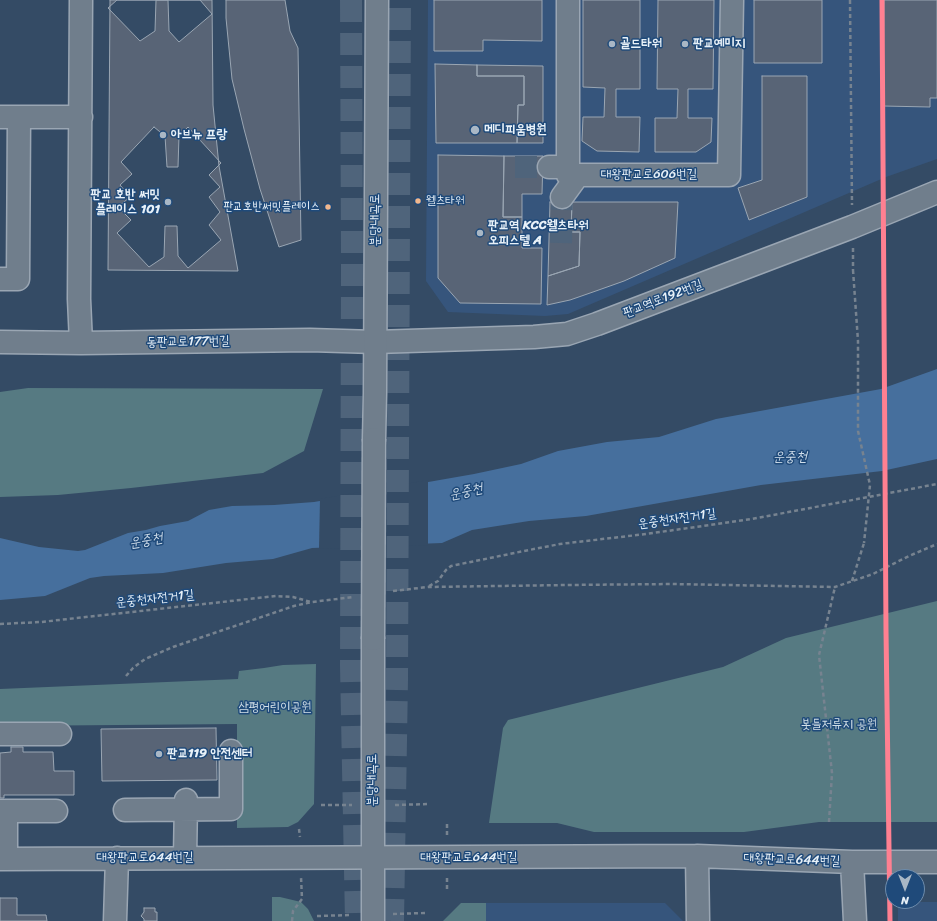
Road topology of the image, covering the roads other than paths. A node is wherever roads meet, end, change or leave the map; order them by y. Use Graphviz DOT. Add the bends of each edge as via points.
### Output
graph roads {
  1 [pos="81,0"];
  2 [pos="377,0"];
  3 [pos="568,0"];
  4 [pos="732,0"];
  5 [pos="10,117"];
  6 [pos="81,117"];
  7 [pos="565,170"];
  8 [pos="937,192"];
  9 [pos="562,197"];
  10 [pos="0,279"];
  11 [pos="0,342"];
  12 [pos="375,342"];
  13 [pos="81,343"];
  14 [pos="0,734"];
  15 [pos="60,734"];
  16 [pos="231,751"];
  17 [pos="186,805"];
  18 [pos="125,810"];
  19 [pos="3,811"];
  20 [pos="56,811"];
  21 [pos="697,856"];
  22 [pos="117,858"];
  23 [pos="186,858"];
  24 [pos="373,858"];
  25 [pos="3,859"];
  26 [pos="852,862"];
  27 [pos="937,862"];
  28 [pos="115,921"];
  29 [pos="373,921"];
  30 [pos="698,921"];
  31 [pos="855,921"];
  1 -- 6 [label="street"];
  2 -- 12 [label="street, 분당내곡로"];
  3 -- 7 [label="street"];
  4 -- 7 [label="street, 대왕판교로606번길" via="729,175"];
  5 -- 6 [label="street"];
  5 -- 10 [label="street" via="18,279"];
  6 -- 13 [label="street"];
  7 -- 9 [label="street"];
  8 -- 12 [label="street, 판교역로192번길" via="852,227 567,334"];
  11 -- 13 [label="street, 동판교로177번길"];
  12 -- 13 [label="street, 동판교로177번길" via="310,340"];
  12 -- 24 [label="street, 분당내곡로, bridge"];
  14 -- 15 [label="street"];
  16 -- 17 [label="street" via="231,809"];
  17 -- 18 [label="street"];
  17 -- 23 [label="street"];
  19 -- 20 [label="street"];
  19 -- 25 [label="street"];
  21 -- 24 [label="street, 대왕판교로644번길"];
  21 -- 26 [label="street, 대왕판교로644번길"];
  21 -- 30 [label="street"];
  22 -- 23 [label="street, 대왕판교로644번길"];
  22 -- 25 [label="street, 대왕판교로644번길"];
  22 -- 28 [label="street"];
  23 -- 24 [label="street, 대왕판교로644번길"];
  24 -- 29 [label="street, 분당내곡로"];
  26 -- 27 [label="street, 대왕판교로644번길"];
  26 -- 31 [label="street"];
}
